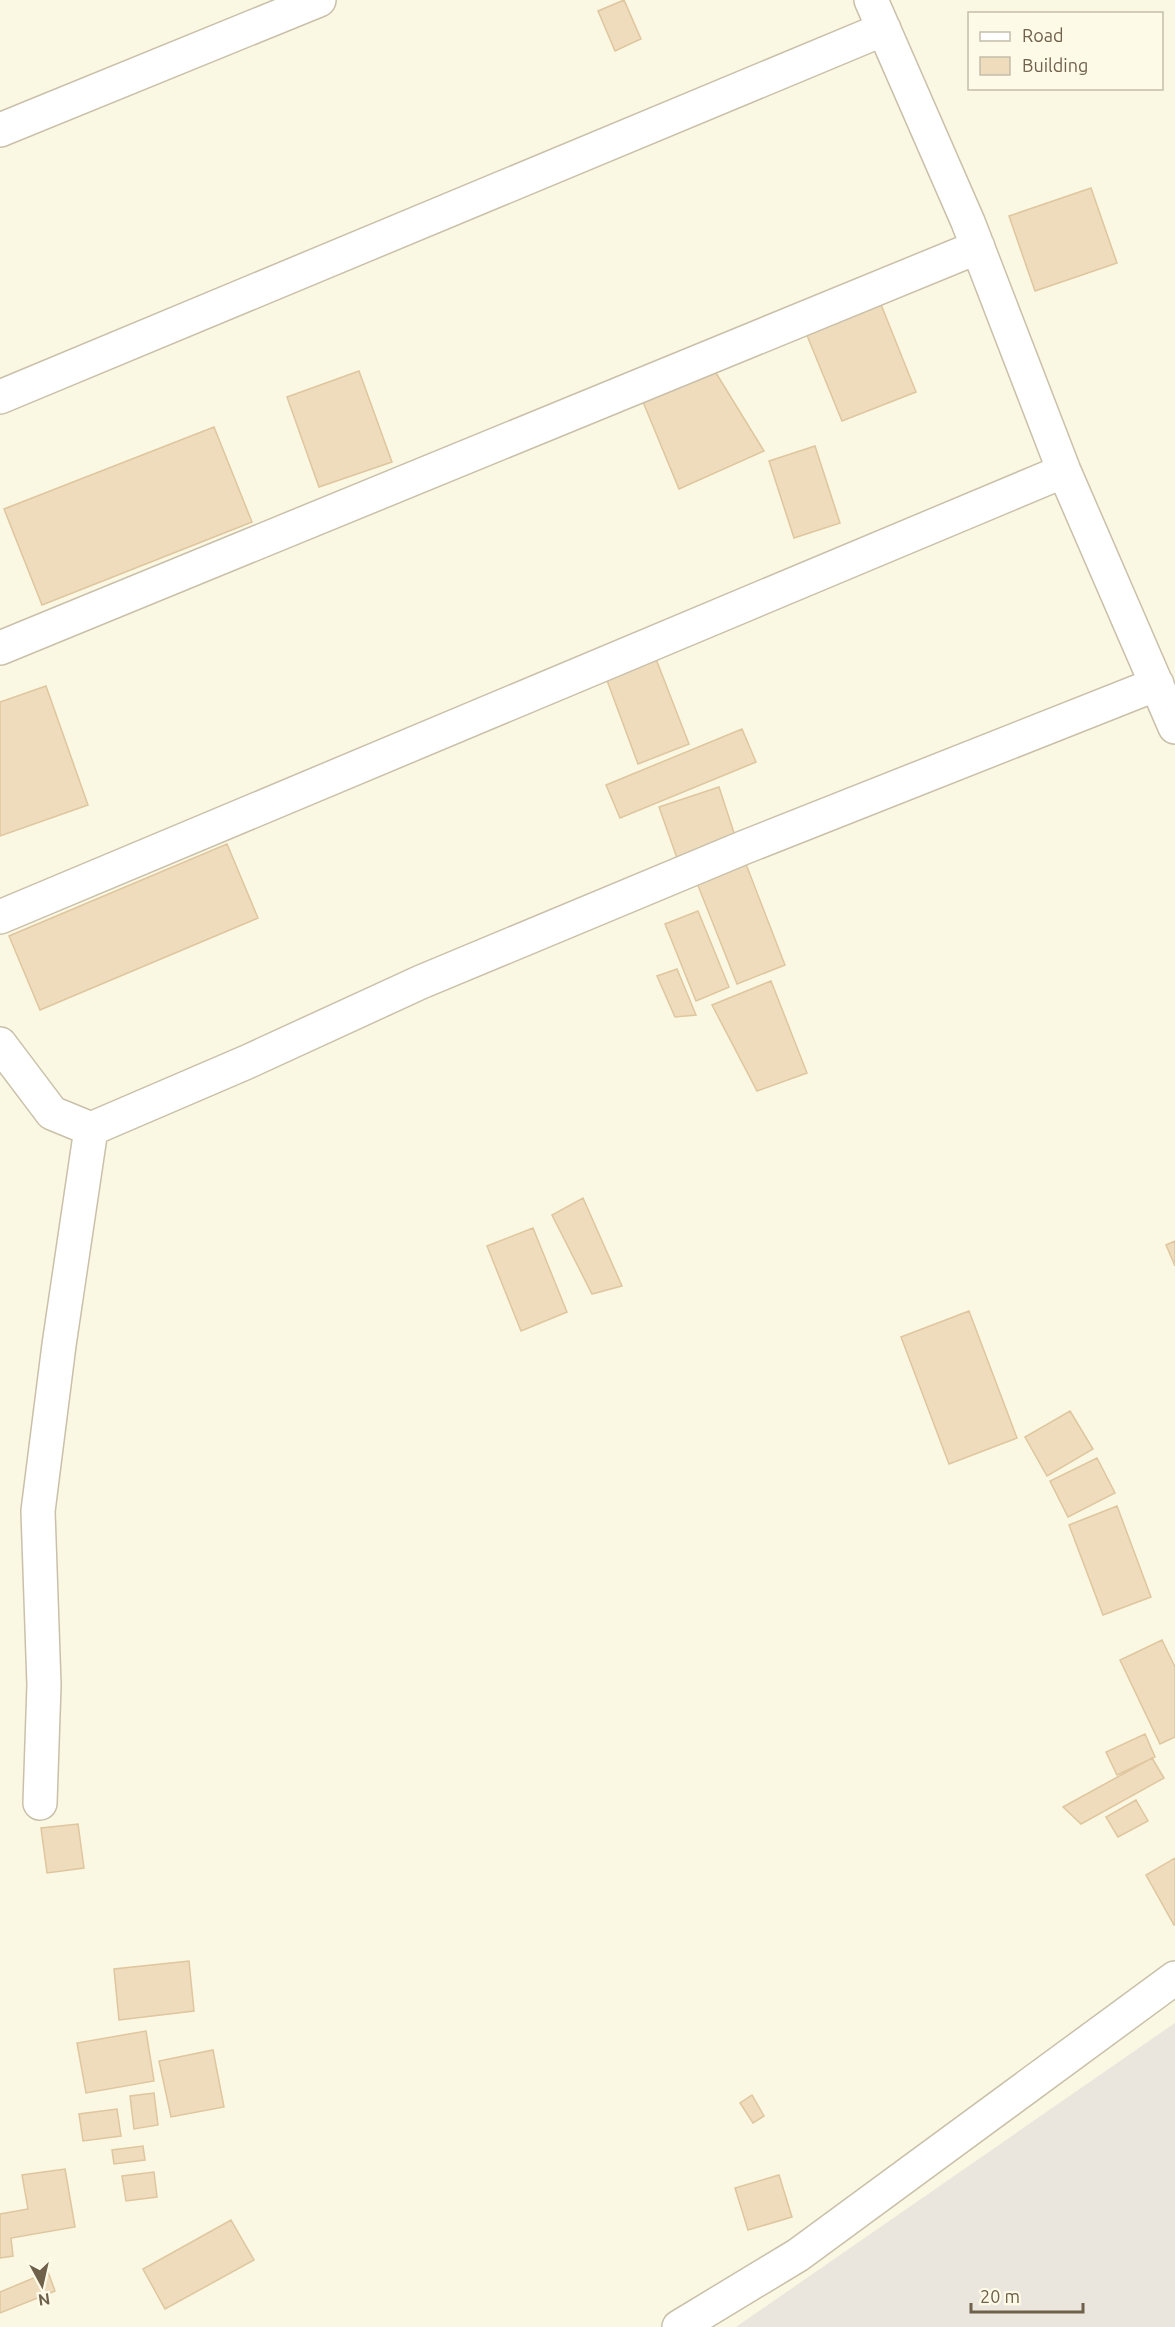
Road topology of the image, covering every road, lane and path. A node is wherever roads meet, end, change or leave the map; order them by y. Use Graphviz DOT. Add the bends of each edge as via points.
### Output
graph roads {
  1 [pos="319,0"];
  2 [pos="877,15"];
  3 [pos="0,130"];
  4 [pos="978,247"];
  5 [pos="0,397"];
  6 [pos="1064,471"];
  7 [pos="0,648"];
  8 [pos="1157,684"];
  9 [pos="1175,726"];
  10 [pos="0,916"];
  11 [pos="0,1044"];
  12 [pos="91,1129"];
  13 [pos="40,1803"];
  14 [pos="1175,1978"];
  15 [pos="694,2323"];
  1 -- 3 [label="street"];
  2 -- 4 [label="street"];
  2 -- 5 [label="street"];
  4 -- 6 [label="street"];
  4 -- 7 [label="street"];
  6 -- 8 [label="street"];
  6 -- 10 [label="street"];
  8 -- 9 [label="street"];
  8 -- 12 [label="street" via="745,847 421,982"];
  11 -- 12 [label="street" via="51,1113"];
  12 -- 13 [label="street" via="38,1511 44,1685"];
  14 -- 15 [label="street" via="798,2255"];
}
